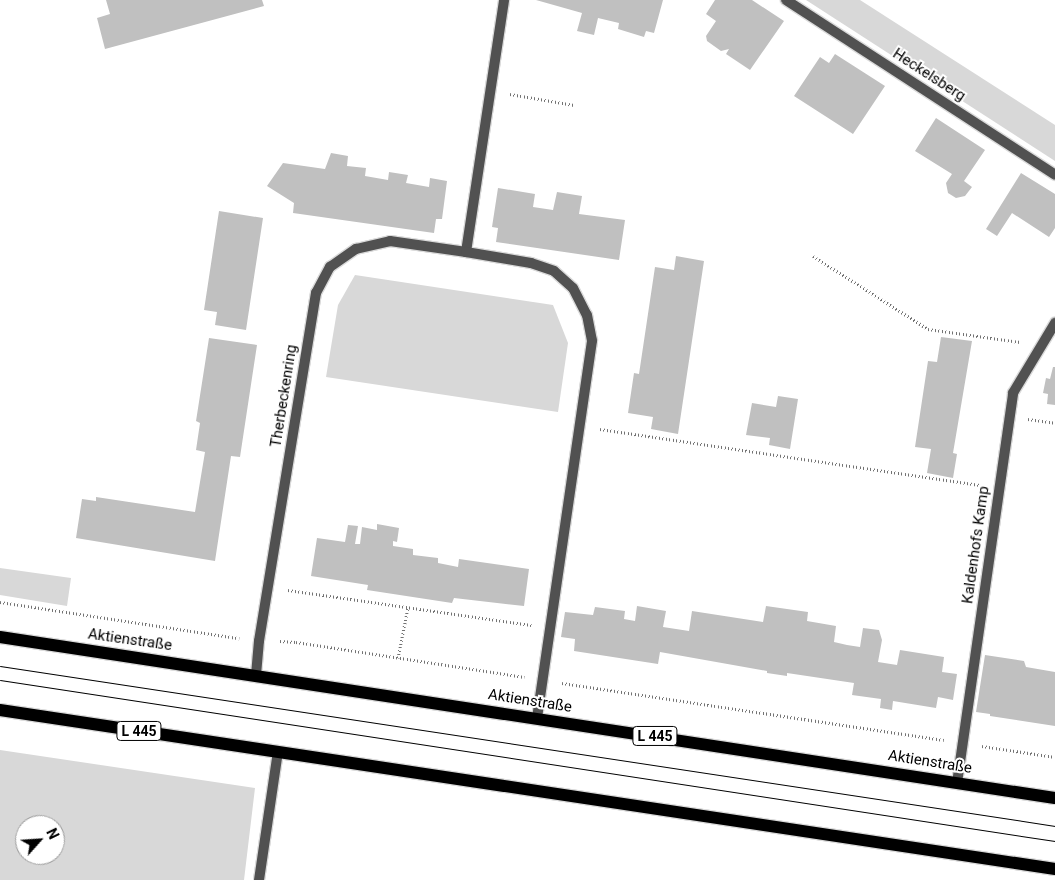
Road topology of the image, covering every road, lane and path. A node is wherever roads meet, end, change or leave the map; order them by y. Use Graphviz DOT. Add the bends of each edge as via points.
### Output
graph roads {
  1 [pos="504,0"];
  2 [pos="786,0"];
  3 [pos="490,90"];
  4 [pos="574,105"];
  5 [pos="1055,175"];
  6 [pos="466,252"];
  7 [pos="813,256"];
  8 [pos="1055,323"];
  9 [pos="1041,345"];
  10 [pos="1011,417"];
  11 [pos="1055,423"];
  12 [pos="580,426"];
  13 [pos="1000,488"];
  14 [pos="267,587"];
  15 [pos="0,602"];
  16 [pos="408,607"];
  17 [pos="551,628"];
  18 [pos="0,637"];
  19 [pos="259,641"];
  20 [pos="398,658"];
  21 [pos="256,675"];
  22 [pos="543,680"];
  23 [pos="0,710"];
  24 [pos="537,718"];
  25 [pos="962,743"];
  26 [pos="278,752"];
  27 [pos="1055,758"];
  28 [pos="957,783"];
  29 [pos="1055,798"];
  30 [pos="1055,869"];
  31 [pos="259,880"];
  1 -- 3 [label="street"];
  2 -- 5 [label="street, Heckelsberg"];
  3 -- 4 [label="path"];
  3 -- 6 [label="street"];
  6 -- 12 [label="street, Therbeckenring" via="531,263 554,271 573,288 587,315 592,341"];
  6 -- 14 [label="street, Therbeckenring" via="390,241 356,249 330,267 316,293"];
  7 -- 9 [label="path" via="928,329"];
  8 -- 9 [label="street, Kaldenhofs Kamp"];
  9 -- 10 [label="street, Kaldenhofs Kamp" via="1013,393"];
  10 -- 11 [label="path"];
  10 -- 13 [label="street, Kaldenhofs Kamp"];
  12 -- 13 [label="path"];
  12 -- 17 [label="street, Therbeckenring"];
  13 -- 25 [label="street, Kaldenhofs Kamp"];
  14 -- 16 [label="path"];
  14 -- 19 [label="street, Therbeckenring"];
  15 -- 19 [label="path, Aktienstraße"];
  16 -- 17 [label="path"];
  16 -- 20 [label="path"];
  17 -- 22 [label="street, Therbeckenring"];
  18 -- 21 [label="main road, Aktienstraße / L 445"];
  19 -- 20 [label="path, Aktienstraße" via="296,642"];
  19 -- 21 [label="street, Therbeckenring"];
  20 -- 22 [label="path, Aktienstraße"];
  21 -- 24 [label="main road, Aktienstraße / L 445"];
  22 -- 24 [label="street, Therbeckenring"];
  22 -- 25 [label="path, Aktienstraße"];
  23 -- 26 [label="main road, L 445"];
  24 -- 28 [label="main road, Aktienstraße / L 445"];
  25 -- 27 [label="path, Aktienstraße"];
  25 -- 28 [label="street, Kaldenhofs Kamp"];
  26 -- 30 [label="main road, L 445"];
  26 -- 31 [label="street"];
  28 -- 29 [label="main road, Aktienstraße / L 445"];
}
